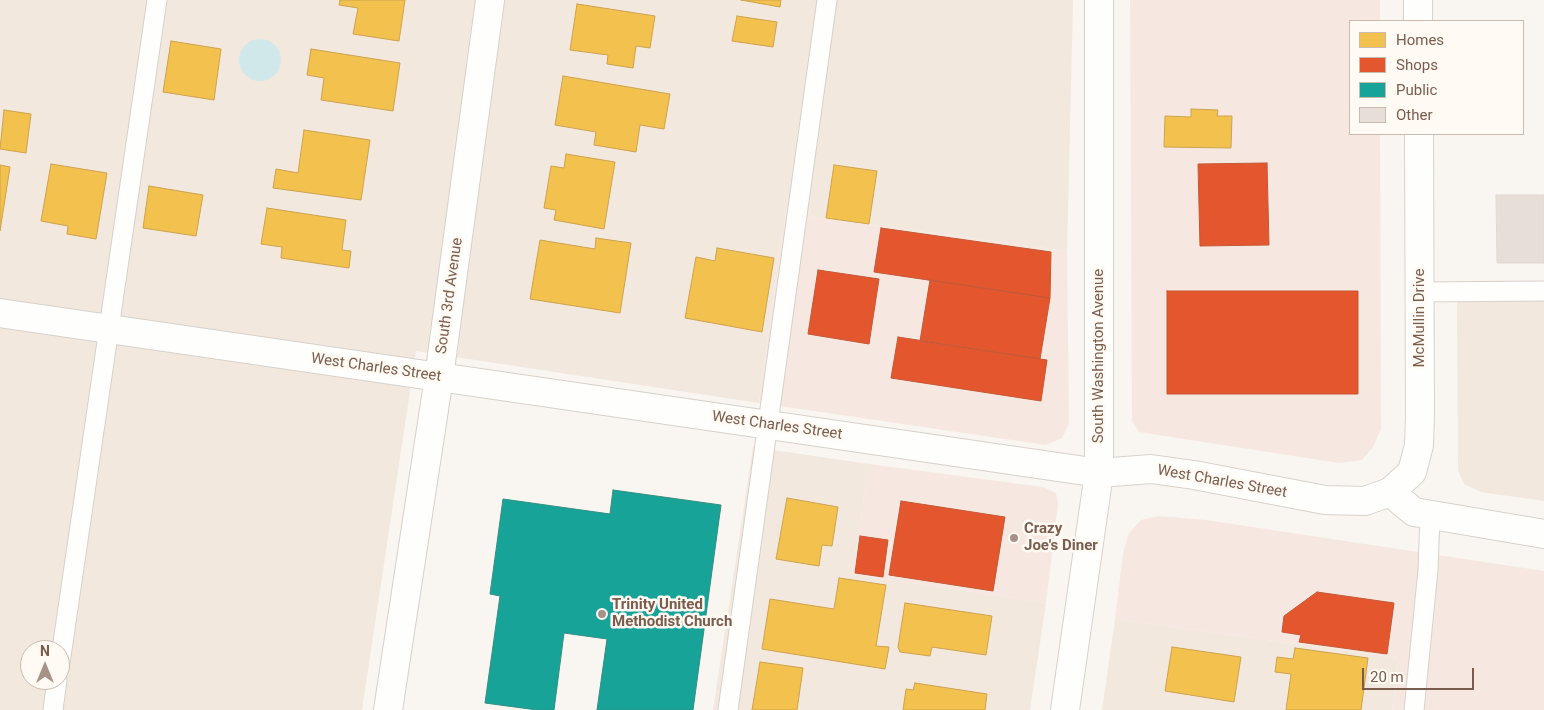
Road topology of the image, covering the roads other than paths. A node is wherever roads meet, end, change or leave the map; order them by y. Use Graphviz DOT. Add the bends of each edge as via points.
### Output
graph roads {
  1 [pos="157,0"];
  2 [pos="490,0"];
  3 [pos="827,0"];
  4 [pos="1099,0"];
  5 [pos="1418,0"];
  6 [pos="1418,20"];
  7 [pos="1419,135"];
  8 [pos="1544,291"];
  9 [pos="1420,292"];
  10 [pos="0,313"];
  11 [pos="109,329"];
  12 [pos="439,377"];
  13 [pos="769,425"];
  14 [pos="1099,473"];
  15 [pos="1390,492"];
  16 [pos="1430,515"];
  17 [pos="1544,534"];
  18 [pos="63,640"];
  19 [pos="56,690"];
  20 [pos="53,710"];
  21 [pos="388,710"];
  22 [pos="728,710"];
  23 [pos="1065,710"];
  24 [pos="1414,710"];
  1 -- 11 [label="lane"];
  2 -- 12 [label="street, South 3rd Avenue"];
  3 -- 13 [label="lane"];
  4 -- 14 [label="street, South Washington Avenue"];
  5 -- 6 [label="street"];
  7 -- 9 [label="street, McMullin Drive"];
  8 -- 9 [label="lane"];
  9 -- 15 [label="street, McMullin Drive" via="1419,445 1412,472"];
  10 -- 11 [label="street, West Charles Street"];
  11 -- 12 [label="street, West Charles Street"];
  11 -- 18 [label="lane"];
  12 -- 13 [label="street, West Charles Street"];
  12 -- 21 [label="street, South 3rd Avenue"];
  13 -- 14 [label="street, West Charles Street"];
  13 -- 22 [label="lane"];
  14 -- 15 [label="street, West Charles Street" via="1151,469 1325,500 1365,501"];
  14 -- 23 [label="street, South Washington Avenue"];
  15 -- 16 [label="street" via="1414,512"];
  16 -- 17 [label="street"];
  16 -- 24 [label="lane" via="1428,570"];
  19 -- 20 [label="lane"];
}
